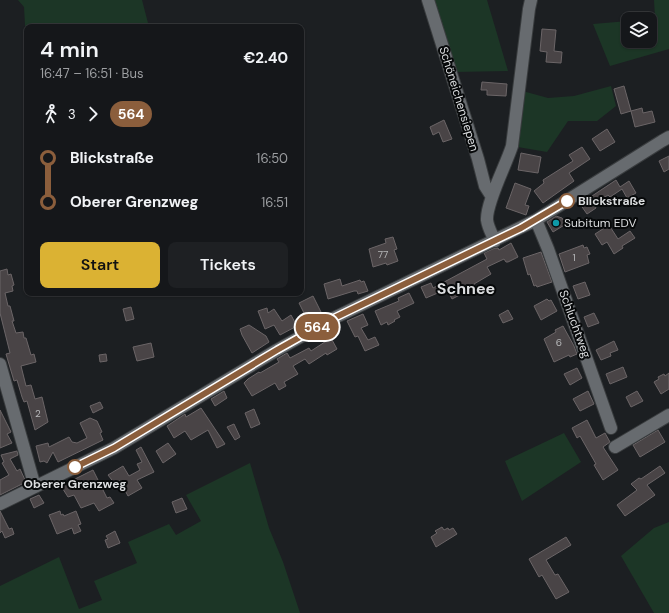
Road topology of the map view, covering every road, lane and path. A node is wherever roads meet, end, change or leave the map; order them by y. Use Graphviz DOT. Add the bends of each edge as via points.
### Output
graph roads {
  1 [pos="428,0"];
  2 [pos="531,0"];
  3 [pos="669,137"];
  4 [pos="492,197"];
  5 [pos="536,220"];
  6 [pos="495,241"];
  7 [pos="0,364"];
  8 [pos="669,415"];
  9 [pos="611,428"];
  10 [pos="615,447"];
  11 [pos="35,487"];
  12 [pos="0,504"];
  1 -- 4 [label="street, Schöneichensiepen" via="485,186"];
  2 -- 4 [label="street" via="512,146"];
  3 -- 5 [label="street"];
  4 -- 6 [label="street" via="487,222"];
  5 -- 6 [label="street"];
  5 -- 9 [label="street, Schluchtweg"];
  6 -- 11 [label="street" via="334,318 114,448"];
  7 -- 11 [label="street"];
  8 -- 10 [label="street"];
  11 -- 12 [label="street"];
}
